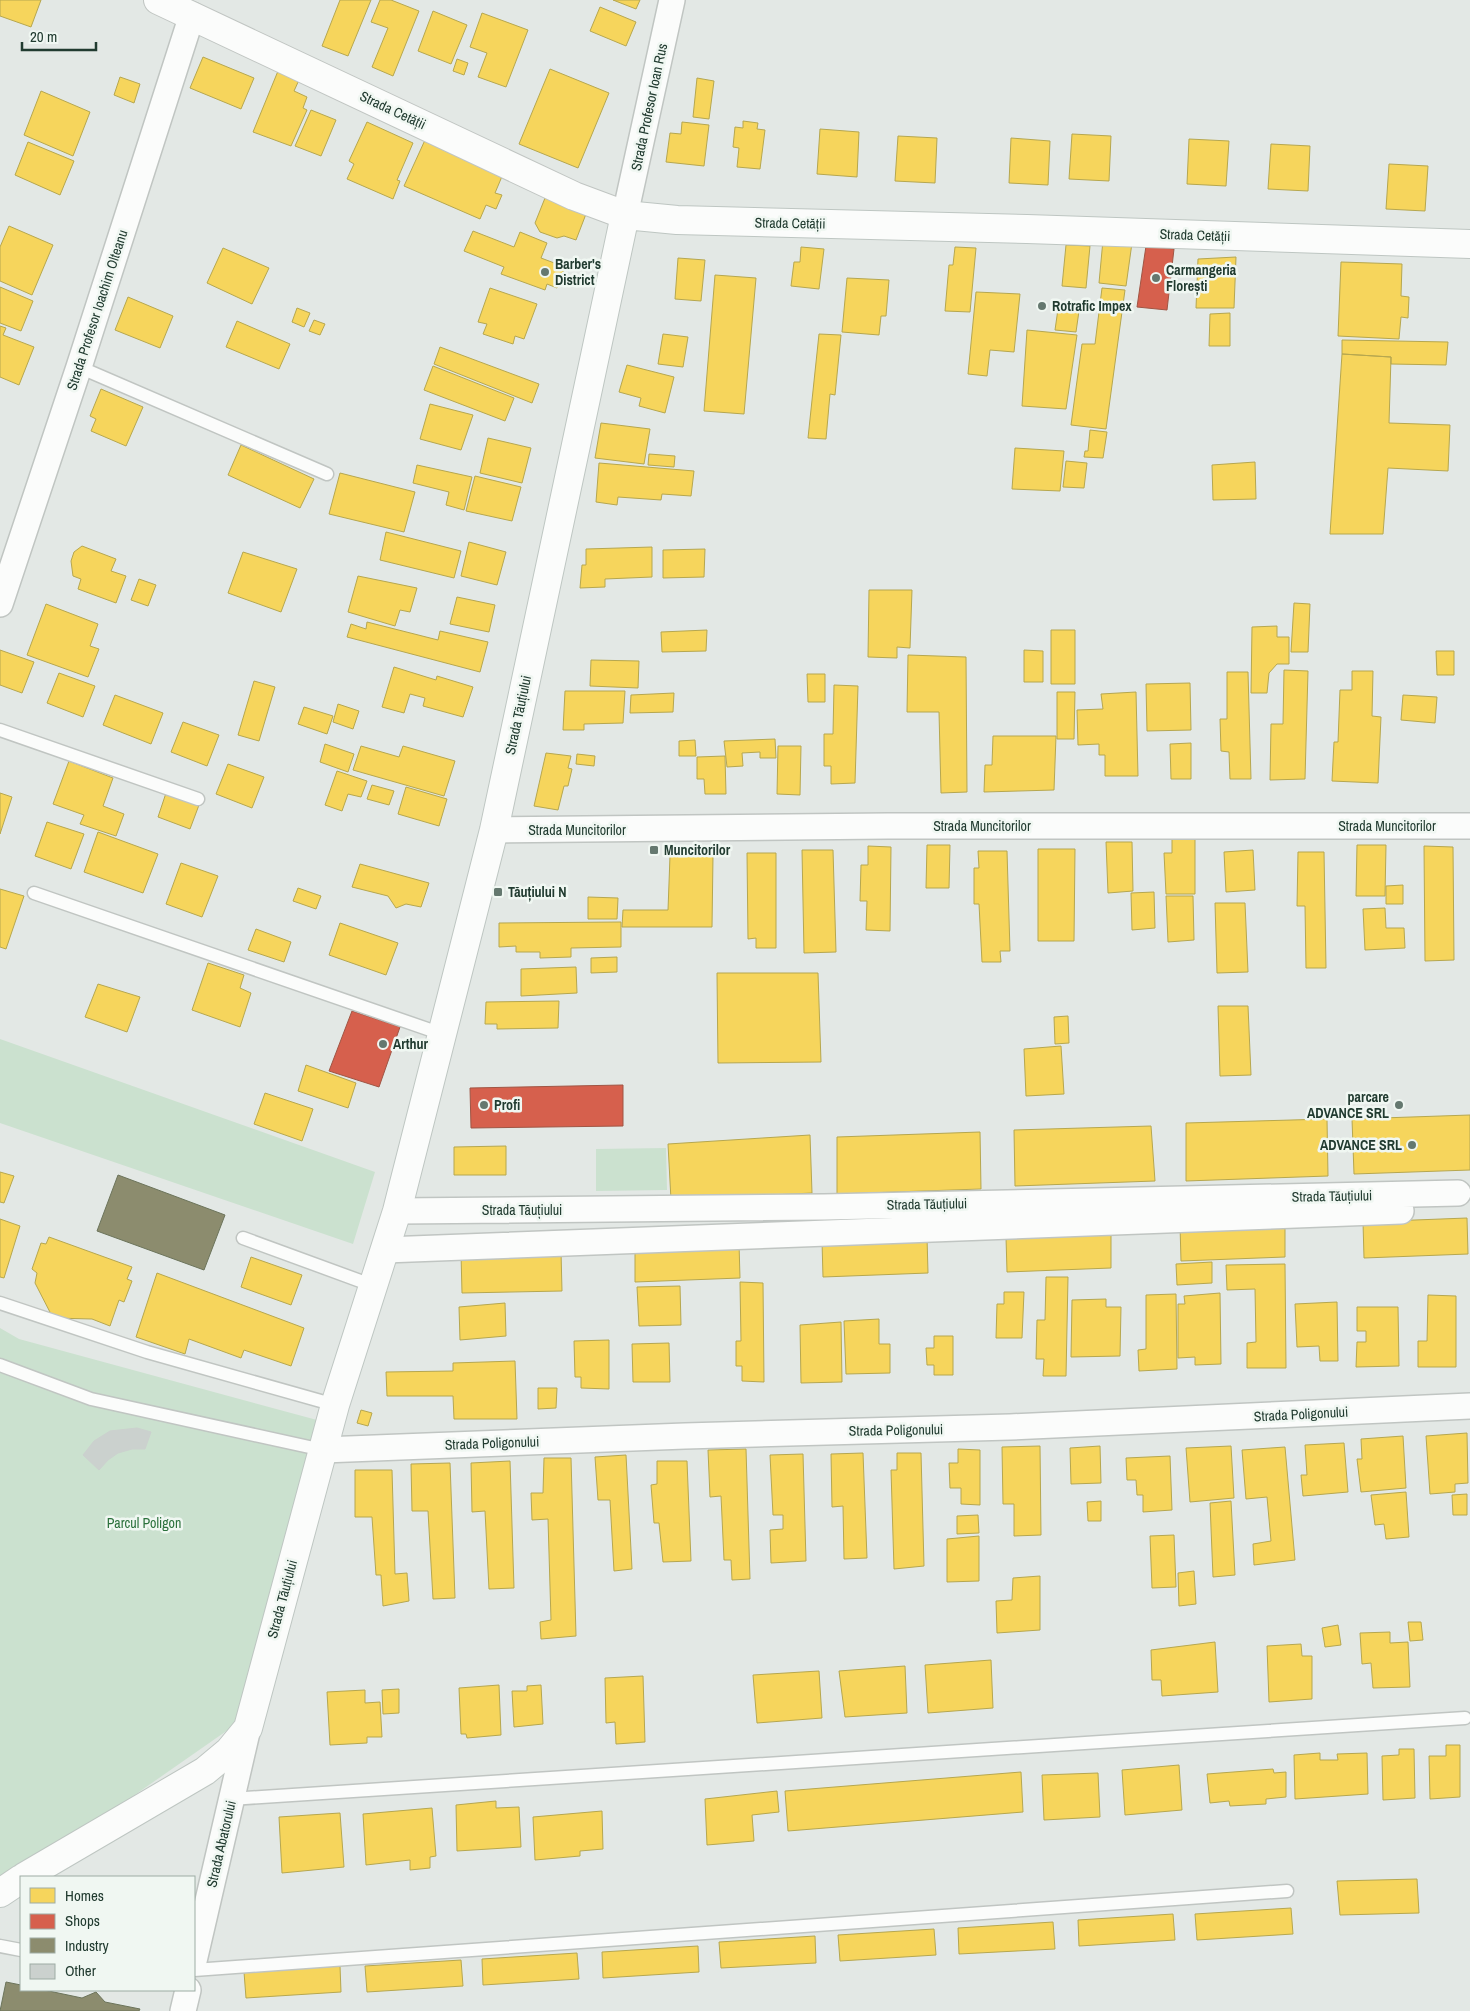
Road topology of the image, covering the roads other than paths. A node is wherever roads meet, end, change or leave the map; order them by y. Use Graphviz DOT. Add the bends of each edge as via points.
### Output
graph roads {
  1 [pos="158,0"];
  2 [pos="672,0"];
  3 [pos="192,15"];
  4 [pos="625,215"];
  5 [pos="1470,244"];
  6 [pos="79,367"];
  7 [pos="327,474"];
  8 [pos="0,604"];
  9 [pos="0,730"];
  10 [pos="198,799"];
  11 [pos="1470,826"];
  12 [pos="494,830"];
  13 [pos="34,892"];
  14 [pos="442,1034"];
  15 [pos="396,1211"];
  16 [pos="243,1238"];
  17 [pos="385,1250"];
  18 [pos="374,1286"];
  19 [pos="0,1303"];
  20 [pos="0,1365"];
  21 [pos="335,1405"];
  22 [pos="1470,1406"];
  23 [pos="323,1450"];
  24 [pos="1465,1718"];
  25 [pos="248,1728"];
  26 [pos="231,1799"];
  27 [pos="25,1876"];
  28 [pos="20,1879"];
  29 [pos="1287,1891"];
  30 [pos="0,1893"];
  31 [pos="0,1946"];
  32 [pos="20,1950"];
  33 [pos="195,1957"];
  34 [pos="195,1970"];
  35 [pos="188,1991"];
  36 [pos="183,2011"];
  1 -- 3 [label="main road, Strada Cetății"];
  2 -- 4 [label="street, Strada Profesor Ioan Rus"];
  3 -- 4 [label="main road, Strada Cetății" via="574,196"];
  3 -- 6 [label="street, Strada Profesor Ioachim Olteanu"];
  4 -- 5 [label="main road, Strada Cetății" via="677,220"];
  4 -- 12 [label="main road, Strada Tăuțiului"];
  6 -- 7 [label="lane"];
  6 -- 8 [label="street, Strada Profesor Ioachim Olteanu"];
  9 -- 10 [label="lane"];
  11 -- 12 [label="street, Strada Muncitorilor"];
  12 -- 14 [label="main road, Strada Tăuțiului"];
  13 -- 14 [label="lane"];
  14 -- 15 [label="main road, Strada Tăuțiului"];
  15 -- 17 [label="main road, Strada Tăuțiului"];
  15 -- 17 [label="street, Strada Tăuțiului" via="1450,1201"];
  16 -- 18 [label="lane"];
  17 -- 18 [label="main road, Strada Tăuțiului"];
  18 -- 21 [label="main road, Strada Tăuțiului"];
  19 -- 21 [label="lane" via="147,1352"];
  20 -- 23 [label="lane" via="91,1399"];
  21 -- 23 [label="main road, Strada Tăuțiului"];
  22 -- 23 [label="street, Strada Poligonului" via="1010,1427"];
  23 -- 25 [label="main road, Strada Tăuțiului"];
  24 -- 26 [label="lane"];
  25 -- 26 [label="street, Strada Abatorului"];
  25 -- 27 [label="main road, Strada Tăuțiului" via="205,1771"];
  26 -- 33 [label="street, Strada Abatorului"];
  28 -- 30 [label="main road, Strada Tăuțiului"];
  29 -- 34 [label="lane"];
  31 -- 32 [label="lane"];
  35 -- 36 [label="street"];
}
